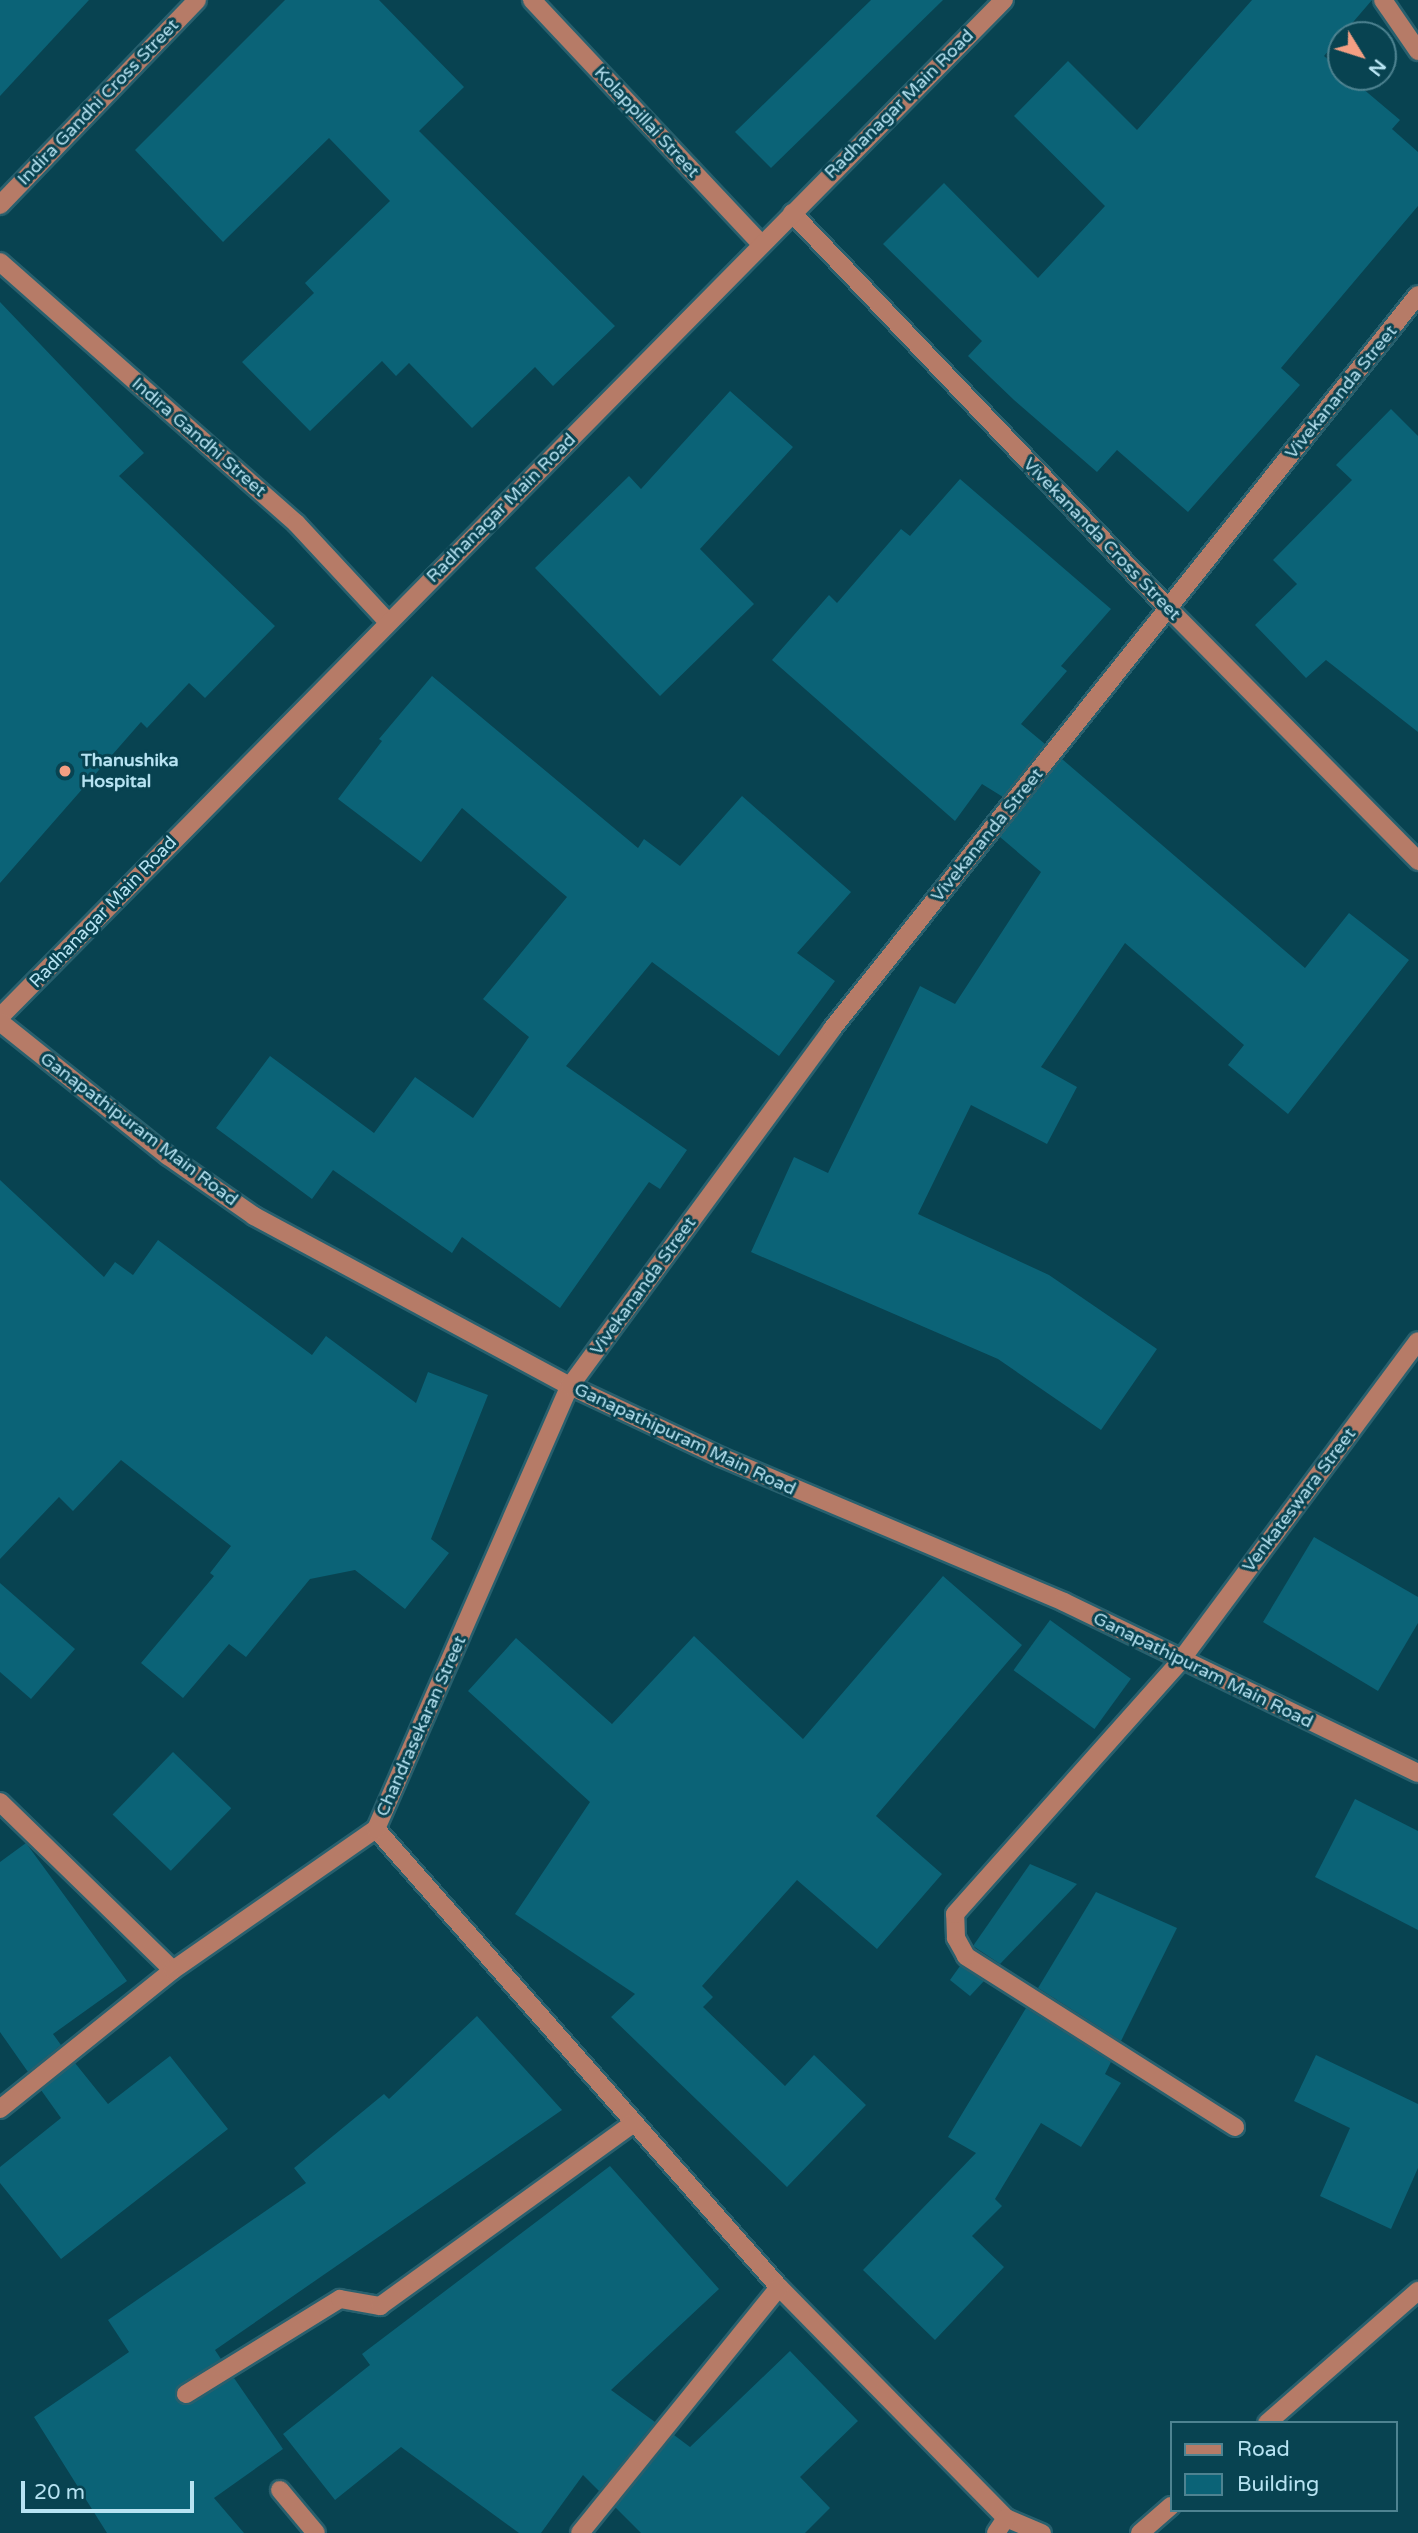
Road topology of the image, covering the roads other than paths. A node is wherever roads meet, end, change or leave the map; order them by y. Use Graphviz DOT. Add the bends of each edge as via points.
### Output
graph roads {
  1 [pos="197,0"];
  2 [pos="532,0"];
  3 [pos="1003,0"];
  4 [pos="1383,0"];
  5 [pos="1418,51"];
  6 [pos="0,205"];
  7 [pos="792,213"];
  8 [pos="761,244"];
  9 [pos="0,262"];
  10 [pos="1418,295"];
  11 [pos="1168,608"];
  12 [pos="388,622"];
  13 [pos="1418,861"];
  14 [pos="0,1020"];
  15 [pos="1418,1341"];
  16 [pos="570,1386"];
  17 [pos="1181,1660"];
  18 [pos="1418,1773"];
  19 [pos="0,1802"];
  20 [pos="376,1829"];
  21 [pos="173,1970"];
  22 [pos="0,2109"];
  23 [pos="634,2123"];
  24 [pos="1235,2127"];
  25 [pos="779,2287"];
  26 [pos="1418,2291"];
  27 [pos="186,2394"];
  28 [pos="1269,2421"];
  29 [pos="280,2490"];
  30 [pos="1170,2507"];
  31 [pos="1001,2526"];
  32 [pos="316,2533"];
  33 [pos="580,2533"];
  34 [pos="1042,2533"];
  35 [pos="1140,2533"];
  1 -- 6 [label="street, Indira Gandhi Cross Street"];
  2 -- 8 [label="street, Kolappillai Street"];
  3 -- 7 [label="street, Radhanagar Main Road"];
  4 -- 5 [label="street"];
  7 -- 8 [label="street, Radhanagar Main Road"];
  7 -- 11 [label="street, Vivekananda Cross Street"];
  8 -- 12 [label="street, Radhanagar Main Road"];
  9 -- 12 [label="street, Indira Gandhi Street" via="296,523"];
  10 -- 11 [label="street, Vivekananda Street"];
  11 -- 13 [label="street, Vivekananda Cross Street"];
  11 -- 16 [label="street, Vivekananda Street" via="832,1029"];
  12 -- 14 [label="street, Radhanagar Main Road"];
  14 -- 16 [label="street, Ganapathipuram Main Road" via="168,1156 254,1216"];
  15 -- 17 [label="street, Venkateswara Street"];
  16 -- 17 [label="street, Ganapathipuram Main Road" via="784,1485 1064,1602"];
  16 -- 20 [label="street, Chandrasekaran Street"];
  17 -- 18 [label="street, Ganapathipuram Main Road"];
  17 -- 24 [label="street, Venkateswara Street" via="971,1891 955,1913 956,1938 966,1956"];
  19 -- 21 [label="street"];
  20 -- 21 [label="street, Chandrasekaran Street"];
  20 -- 23 [label="street"];
  21 -- 22 [label="street, Chandrasekaran Street"];
  23 -- 25 [label="street"];
  23 -- 27 [label="street" via="380,2306 340,2299"];
  25 -- 31 [label="street"];
  25 -- 33 [label="street"];
  26 -- 28 [label="street"];
  29 -- 32 [label="street"];
  30 -- 35 [label="street"];
  31 -- 34 [label="street"];
}
